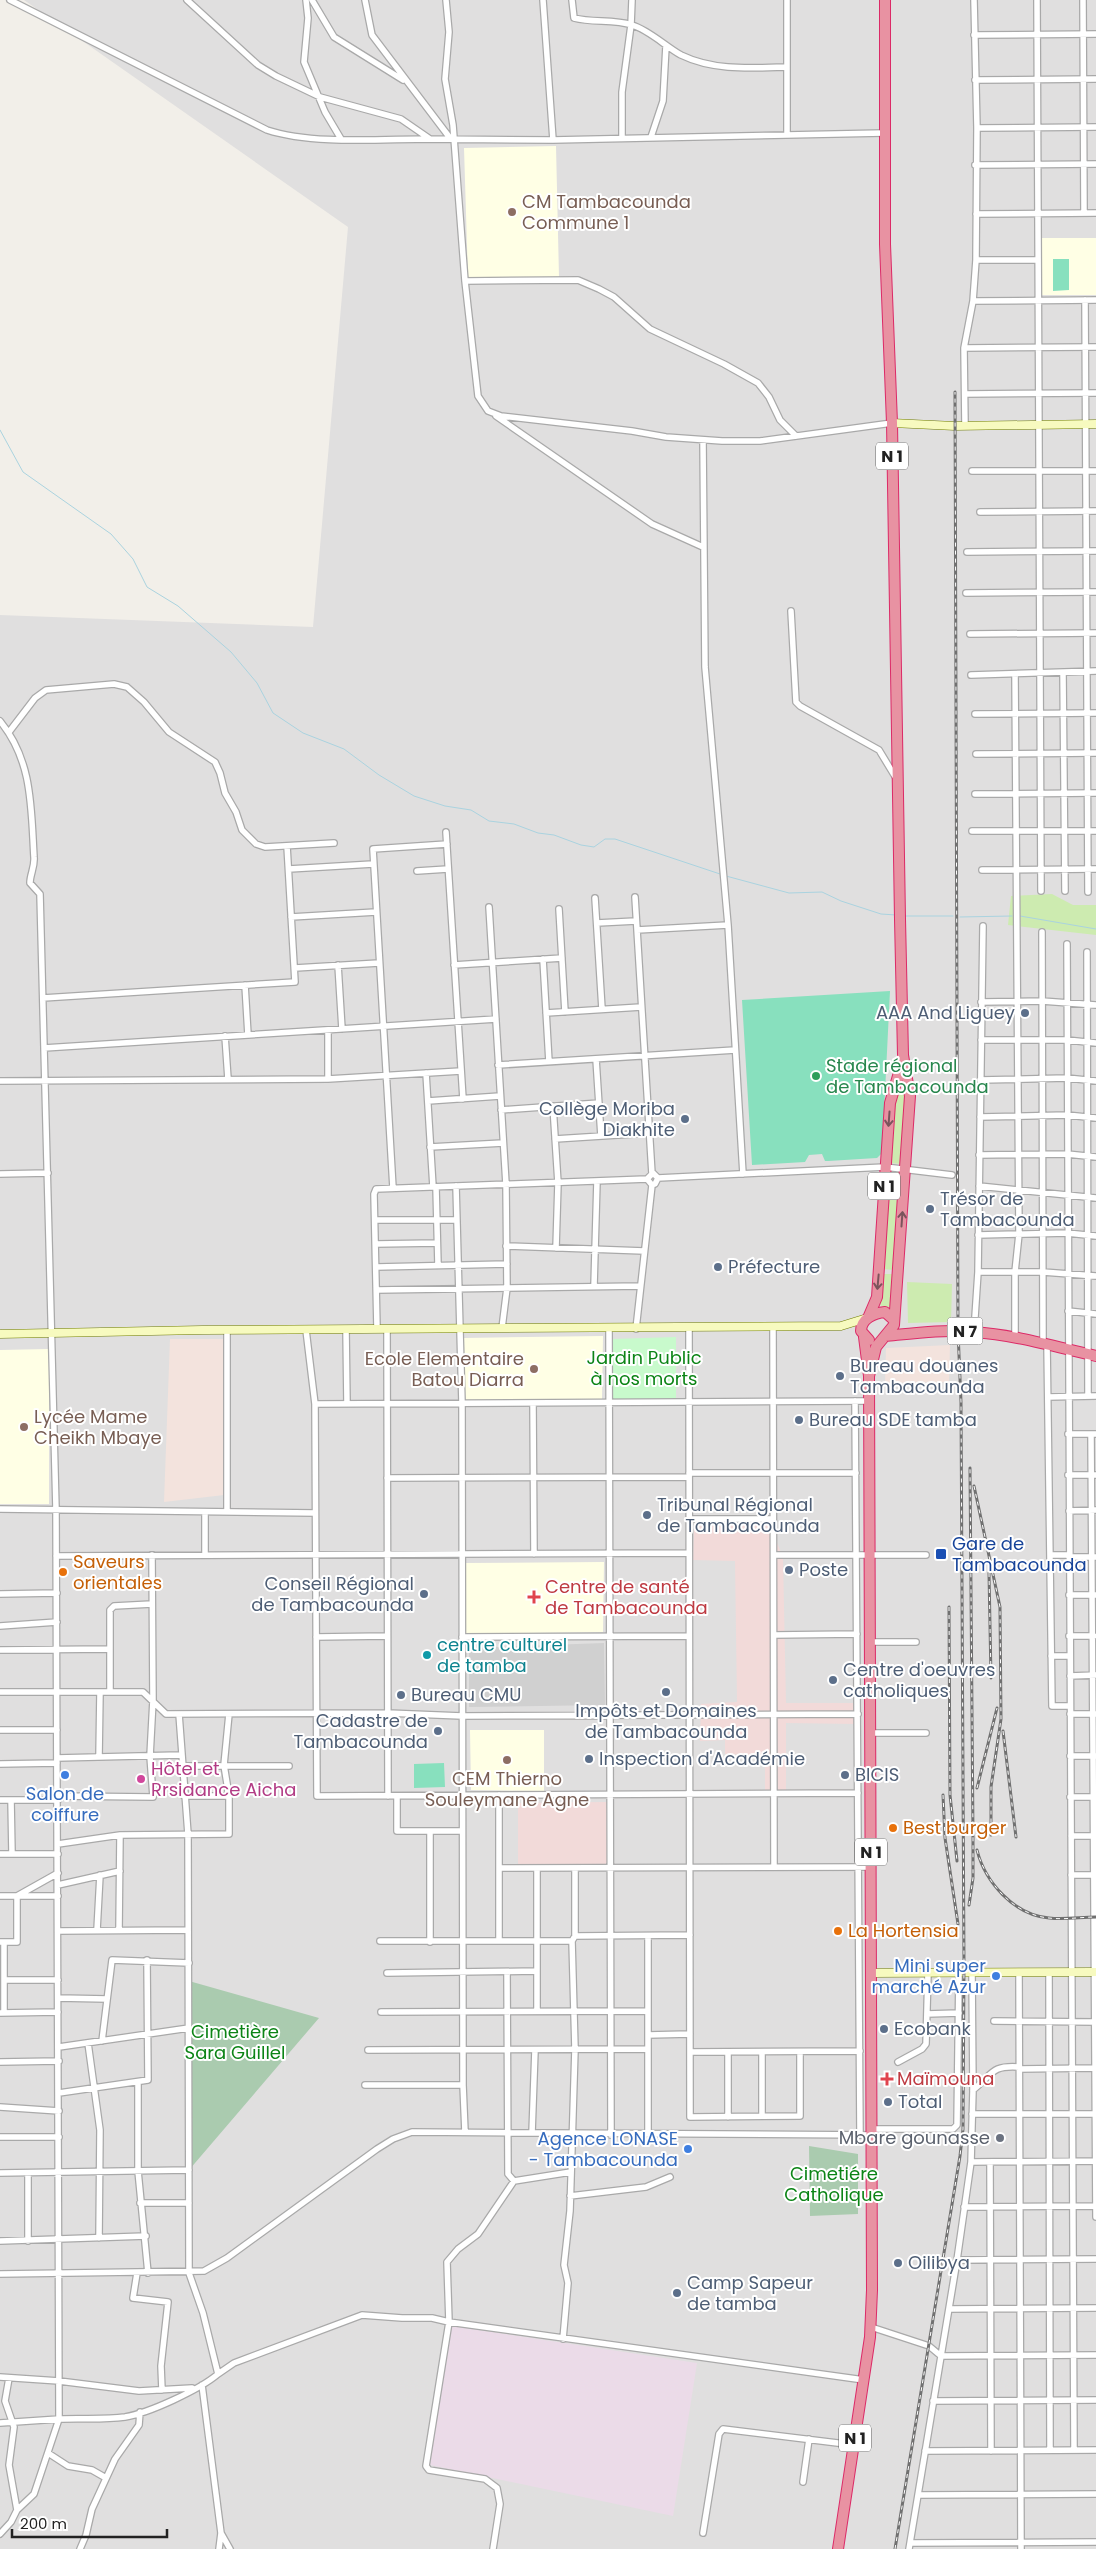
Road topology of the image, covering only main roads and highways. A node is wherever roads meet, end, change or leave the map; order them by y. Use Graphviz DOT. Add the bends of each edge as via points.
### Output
graph roads {
  1 [pos="885,0"];
  2 [pos="892,423"];
  3 [pos="1096,424"];
  4 [pos="903,1055"];
  5 [pos="868,1318"];
  6 [pos="894,1321"];
  7 [pos="841,1326"];
  8 [pos="915,1332"];
  9 [pos="0,1334"];
  10 [pos="863,1336"];
  11 [pos="885,1336"];
  12 [pos="1092,1355"];
  13 [pos="869,1376"];
  14 [pos="1095,1972"];
  15 [pos="871,1973"];
  16 [pos="838,2549"];
  1 -- 2 [label="highway, N 1" via="885,244"];
  2 -- 3 [label="main road" via="965,426"];
  2 -- 4 [label="highway, N 1"];
  4 -- 5 [label="highway, N 1, one-way" via="890,1103 877,1296"];
  6 -- 4 [label="highway, N 1, one-way" via="910,1096"];
  5 -- 6 [label="highway" via="885,1312"];
  5 -- 7 [label="main road"];
  5 -- 10 [label="highway" via="862,1324"];
  6 -- 8 [label="highway, N 7"];
  6 -- 11 [label="highway" via="893,1328"];
  7 -- 9 [label="main road"];
  7 -- 10 [label="main road"];
  8 -- 11 [label="highway, N 7"];
  8 -- 12 [label="highway, N 7" via="974,1332 1016,1337"];
  10 -- 11 [label="highway" via="875,1341"];
  10 -- 13 [label="highway, N 1"];
  11 -- 13 [label="highway, N 1" via="873,1352"];
  13 -- 15 [label="highway, N 1"];
  14 -- 15 [label="main road"];
  15 -- 16 [label="highway, N 1" via="871,2327"];
}
